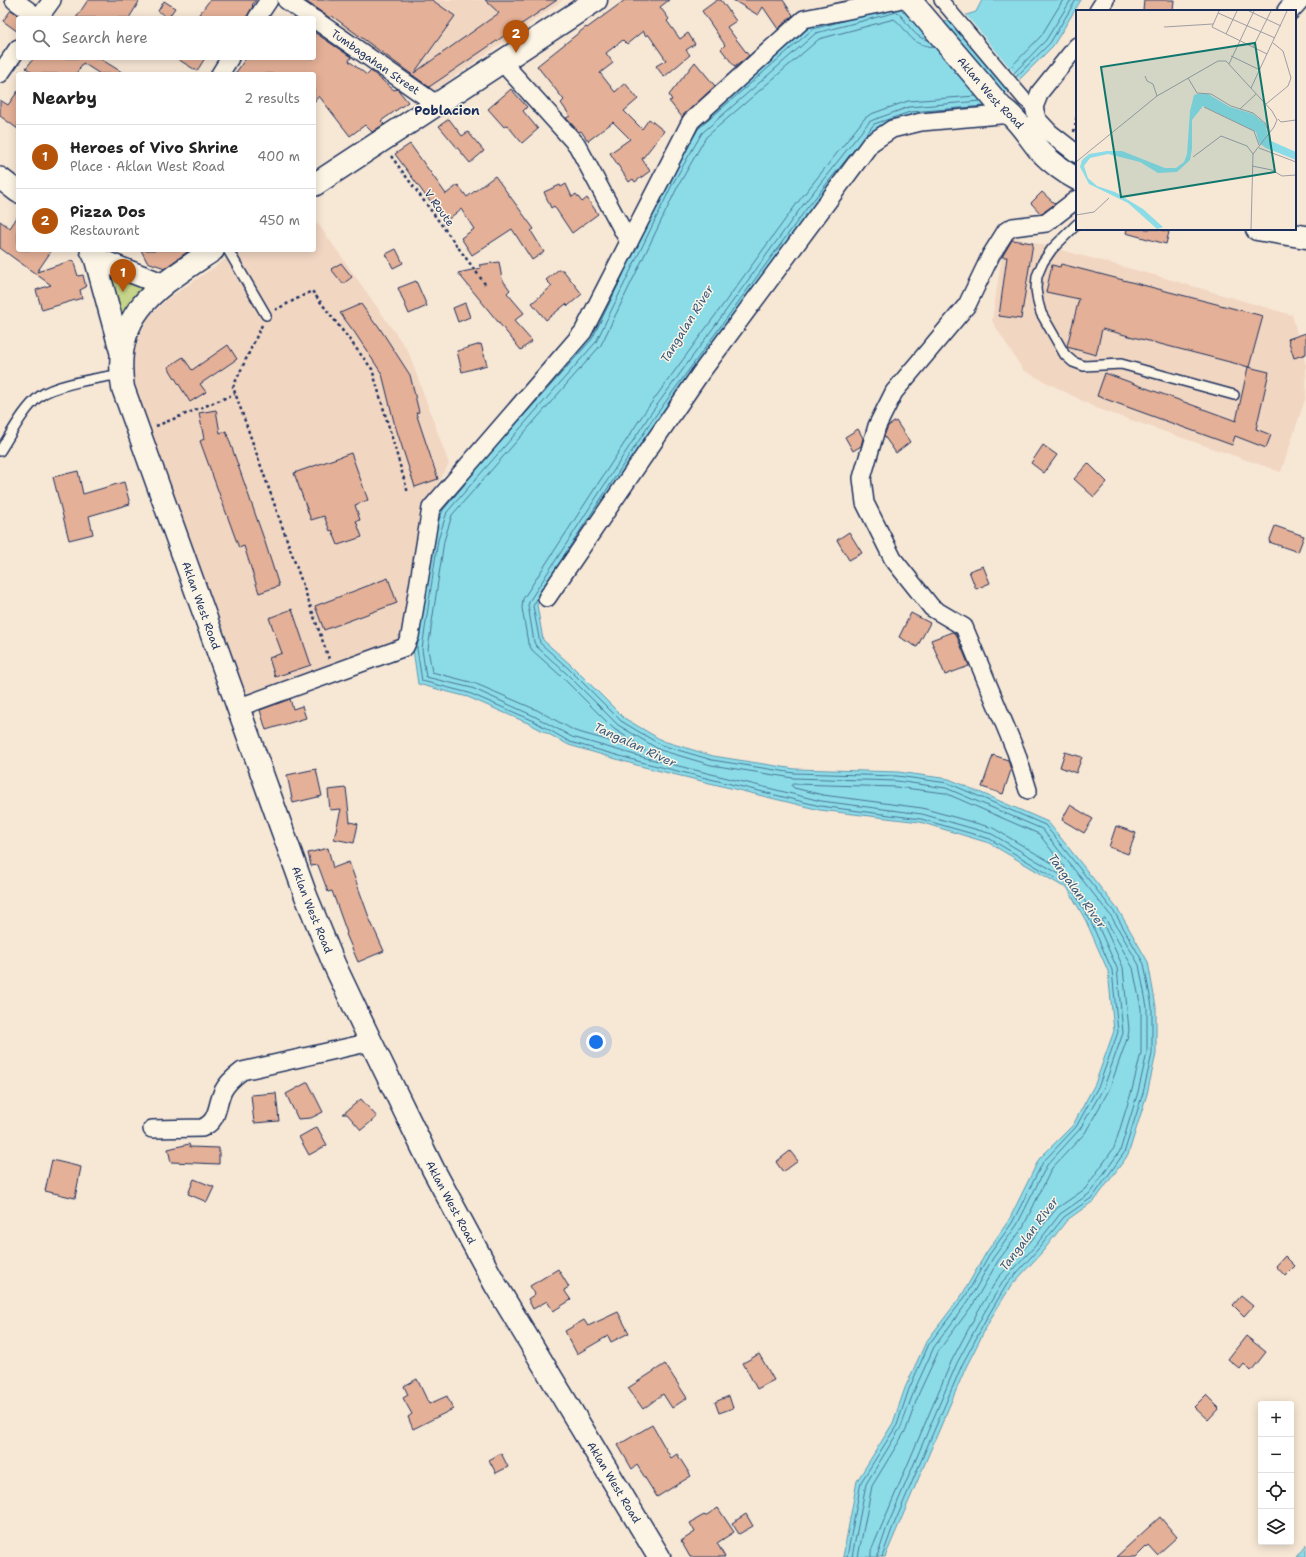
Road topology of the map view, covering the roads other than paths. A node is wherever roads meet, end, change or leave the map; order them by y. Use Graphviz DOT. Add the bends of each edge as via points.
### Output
graph roads {
  1 [pos="14,0"];
  2 [pos="52,0"];
  3 [pos="269,0"];
  4 [pos="286,0"];
  5 [pos="596,0"];
  6 [pos="898,0"];
  7 [pos="910,0"];
  8 [pos="1105,0"];
  9 [pos="1298,0"];
  10 [pos="942,1"];
  11 [pos="1099,10"];
  12 [pos="1289,10"];
  13 [pos="36,16"];
  14 [pos="40,16"];
  15 [pos="258,16"];
  16 [pos="309,16"];
  17 [pos="316,21"];
  18 [pos="1076,47"];
  19 [pos="16,51"];
  20 [pos="229,60"];
  21 [pos="502,62"];
  22 [pos="221,72"];
  23 [pos="0,74"];
  24 [pos="436,104"];
  25 [pos="1017,107"];
  26 [pos="1076,153"];
  27 [pos="0,178"];
  28 [pos="1076,178"];
  29 [pos="316,184"];
  30 [pos="16,190"];
  31 [pos="1076,201"];
  32 [pos="1076,225"];
  33 [pos="1263,230"];
  34 [pos="1306,237"];
  35 [pos="629,242"];
  36 [pos="210,252"];
  37 [pos="229,252"];
  38 [pos="93,254"];
  39 [pos="162,284"];
  40 [pos="266,315"];
  41 [pos="121,364"];
  42 [pos="1234,395"];
  43 [pos="0,451"];
  44 [pos="547,598"];
  45 [pos="237,708"];
  46 [pos="1028,790"];
  47 [pos="371,1042"];
  48 [pos="152,1129"];
  49 [pos="659,1557"];
  1 -- 13 [label="street"];
  2 -- 14 [label="street"];
  3 -- 15 [label="street"];
  4 -- 16 [label="street, Tumbagahan Street"];
  5 -- 21 [label="main road"];
  6 -- 35 [label="street" via="804,19 692,121"];
  7 -- 25 [label="main road, Aklan West Road"];
  8 -- 11 [label="street"];
  9 -- 12 [label="street"];
  10 -- 25 [label="street"];
  17 -- 24 [label="street, Tumbagahan Street"];
  18 -- 25 [label="street" via="1040,92"];
  19 -- 23 [label="street"];
  20 -- 22 [label="street"];
  21 -- 24 [label="main road"];
  21 -- 35 [label="street" via="577,145"];
  24 -- 29 [label="main road"];
  25 -- 26 [label="street" via="1037,119"];
  25 -- 28 [label="main road, Aklan West Road" via="1042,152 1063,171"];
  25 -- 44 [label="street" via="892,129 871,143 700,374"];
  27 -- 30 [label="street"];
  31 -- 46 [label="street" via="1046,223 1013,227 1006,231 967,305 894,392 877,426 862,478 865,503 893,560 932,608 964,627 1016,752"];
  32 -- 42 [label="lane" via="1042,262 1037,276 1036,289 1041,313 1065,355 1073,362 1084,366 1121,364"];
  33 -- 34 [label="main road"];
  35 -- 45 [label="street" via="583,332 431,508 410,636 405,647"];
  36 -- 39 [label="main road, Aklan West Road"];
  37 -- 40 [label="lane"];
  38 -- 39 [label="street"];
  38 -- 41 [label="street"];
  39 -- 41 [label="main road, Aklan West Road" via="135,314 127,331"];
  41 -- 43 [label="lane" via="41,395 28,408"];
  41 -- 45 [label="main road, Aklan West Road" via="123,388"];
  45 -- 47 [label="main road, Aklan West Road" via="306,896 334,964"];
  47 -- 48 [label="street" via="242,1071 231,1079 223,1091 210,1125 202,1128"];
  47 -- 49 [label="main road, Aklan West Road" via="433,1170 495,1284"];
}
